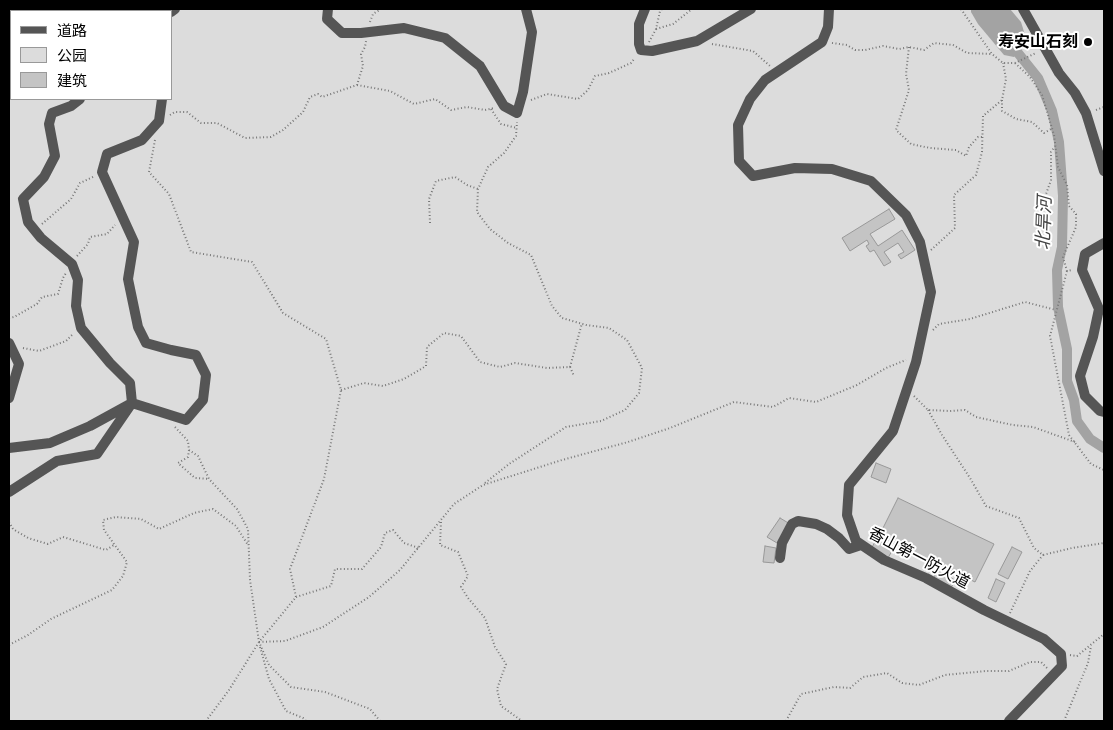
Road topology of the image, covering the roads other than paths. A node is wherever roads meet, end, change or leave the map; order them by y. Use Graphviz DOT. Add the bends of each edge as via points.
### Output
graph roads {
  1 [pos="328,9"];
  2 [pos="526,9"];
  3 [pos="645,9"];
  4 [pos="751,9"];
  5 [pos="829,9"];
  6 [pos="1023,9"];
  7 [pos="79,100"];
  8 [pos="162,100"];
  9 [pos="1104,171"];
  10 [pos="1104,243"];
  11 [pos="10,344"];
  12 [pos="9,398"];
  13 [pos="132,403"];
  14 [pos="1104,412"];
  15 [pos="9,448"];
  16 [pos="9,492"];
  17 [pos="861,545"];
  18 [pos="780,558"];
  19 [pos="1009,721"];
  1 -- 2 [label="street" via="327,19 342,33 404,28 445,38 480,66 504,106 519,109 532,32"];
  3 -- 4 [label="street" via="639,24 639,44 647,51 697,41"];
  5 -- 17 [label="street, 香山第一防火道" via="828,27 822,42 765,80 750,99 738,125 740,161 753,176 795,168 832,168 871,182 906,215 920,242 931,292 918,356 893,431 849,485 847,515 856,541"];
  6 -- 9 [label="street" via="1086,114"];
  7 -- 13 [label="street" via="52,113 49,124 55,156 44,177 23,199 28,222 34,230 72,264 78,280 76,306 81,328 130,383"];
  8 -- 13 [label="street" via="159,121 142,140 107,154 102,172 134,242 128,279 138,327 146,343 196,355 206,375 203,400 186,420"];
  10 -- 14 [label="street" via="1085,254 1082,270 1099,309 1080,376 1085,396"];
  11 -- 12 [label="street" via="19,364"];
  13 -- 15 [label="street" via="50,443"];
  13 -- 16 [label="street" via="97,454 57,461"];
  17 -- 18 [label="street" via="849,549 827,529 798,521 792,524 782,543"];
  17 -- 19 [label="street, 香山第一防火道" via="884,560 926,578 1044,640 1062,654 1062,666"];
}
